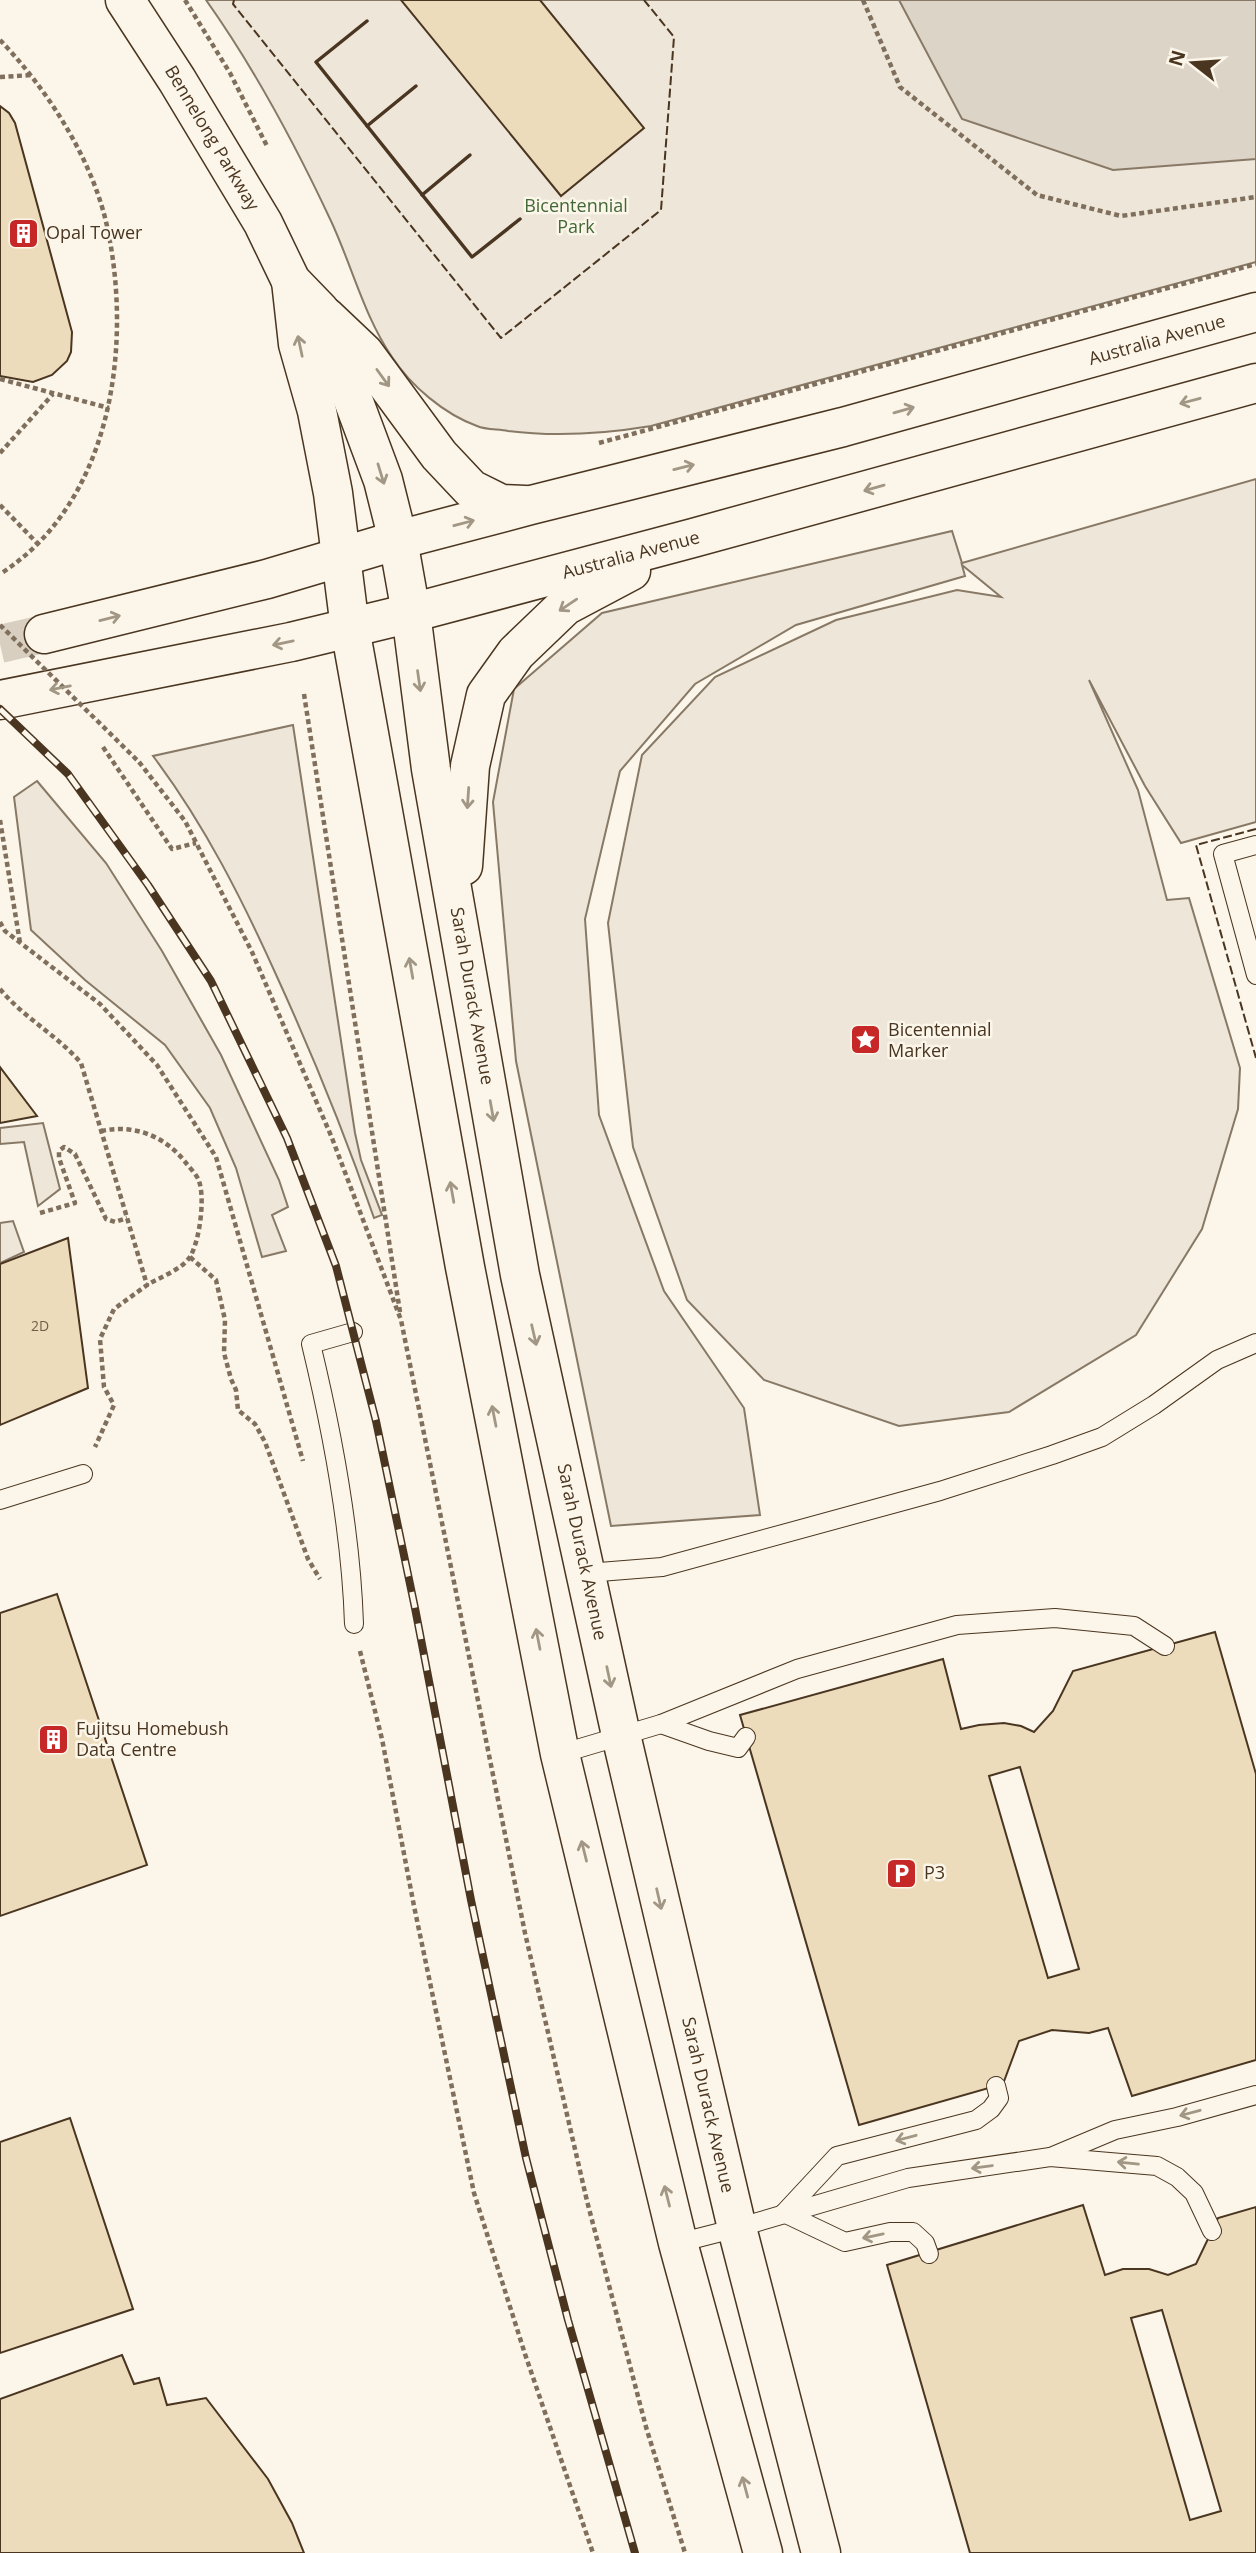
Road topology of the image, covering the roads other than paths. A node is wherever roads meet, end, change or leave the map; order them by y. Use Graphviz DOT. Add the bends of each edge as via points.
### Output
graph roads {
  1 [pos="125,0"];
  2 [pos="291,281"];
  3 [pos="320,311"];
  4 [pos="1256,312"];
  5 [pos="1256,383"];
  6 [pos="531,505"];
  7 [pos="693,538"];
  8 [pos="398,540"];
  9 [pos="341,557"];
  10 [pos="411,613"];
  11 [pos="350,628"];
  12 [pos="44,634"];
  13 [pos="0,700"];
  14 [pos="1256,845"];
  15 [pos="459,923"];
  16 [pos="1256,975"];
  17 [pos="354,1332"];
  18 [pos="1256,1343"];
  19 [pos="83,1474"];
  20 [pos="0,1500"];
  21 [pos="587,1573"];
  22 [pos="354,1624"];
  23 [pos="1165,1646"];
  24 [pos="661,1724"];
  25 [pos="621,1735"];
  26 [pos="746,1737"];
  27 [pos="560,1754"];
  28 [pos="996,2086"];
  29 [pos="1256,2095"];
  30 [pos="1050,2157"];
  31 [pos="784,2213"];
  32 [pos="737,2228"];
  33 [pos="1212,2231"];
  34 [pos="678,2243"];
  35 [pos="929,2254"];
  36 [pos="763,2553"];
  37 [pos="821,2553"];
  1 -- 2 [label="street, Bennelong Parkway" via="243,189"];
  2 -- 3 [label="street, Bennelong Parkway"];
  9 -- 2 [label="street, Bennelong Parkway, one-way" via="317,411 298,344"];
  3 -- 6 [label="street, one-way" via="364,353 439,454 471,489 502,504"];
  3 -- 8 [label="street, Bennelong Parkway, one-way" via="380,470"];
  6 -- 4 [label="street, Australia Avenue, one-way" via="843,427"];
  5 -- 7 [label="street, Australia Avenue, one-way"];
  8 -- 6 [label="street, Australia Avenue, one-way"];
  7 -- 10 [label="street, Australia Avenue"];
  7 -- 15 [label="street, one-way" via="565,606 516,653 486,695 470,766"];
  8 -- 9 [label="street, Australia Avenue"];
  8 -- 10 [label="street, Sarah Durack Avenue"];
  9 -- 11 [label="street"];
  12 -- 9 [label="street, Australia Avenue, one-way"];
  10 -- 11 [label="street, Australia Avenue"];
  10 -- 15 [label="street, Sarah Durack Avenue, one-way" via="431,769"];
  11 -- 13 [label="street, Australia Avenue, one-way"];
  27 -- 11 [label="street, one-way" via="465,1267"];
  14 -- 16 [label="lane" via="1223,855"];
  15 -- 21 [label="street, Sarah Durack Avenue, one-way" via="520,1275"];
  17 -- 22 [label="lane" via="311,1344 330,1429 352,1577"];
  18 -- 21 [label="lane" via="1217,1360 1102,1437 1052,1455 940,1491 662,1567"];
  19 -- 20 [label="lane"];
  21 -- 25 [label="street, Sarah Durack Avenue, one-way"];
  23 -- 24 [label="lane" via="1134,1626 1069,1619 957,1625 797,1669"];
  24 -- 25 [label="lane"];
  24 -- 26 [label="lane" via="737,1748"];
  25 -- 27 [label="lane"];
  25 -- 32 [label="street, Sarah Durack Avenue, one-way"];
  34 -- 27 [label="street, one-way"];
  28 -- 31 [label="lane, one-way" via="999,2098 976,2120 837,2156"];
  29 -- 30 [label="lane, one-way" via="1115,2130"];
  30 -- 31 [label="lane, one-way" via="908,2178"];
  33 -- 30 [label="lane, one-way" via="1194,2193 1157,2166"];
  31 -- 32 [label="lane"];
  35 -- 31 [label="lane, one-way" via="913,2232 845,2242"];
  32 -- 34 [label="lane"];
  32 -- 37 [label="street, Sarah Durack Avenue"];
  36 -- 34 [label="street, one-way"];
}
